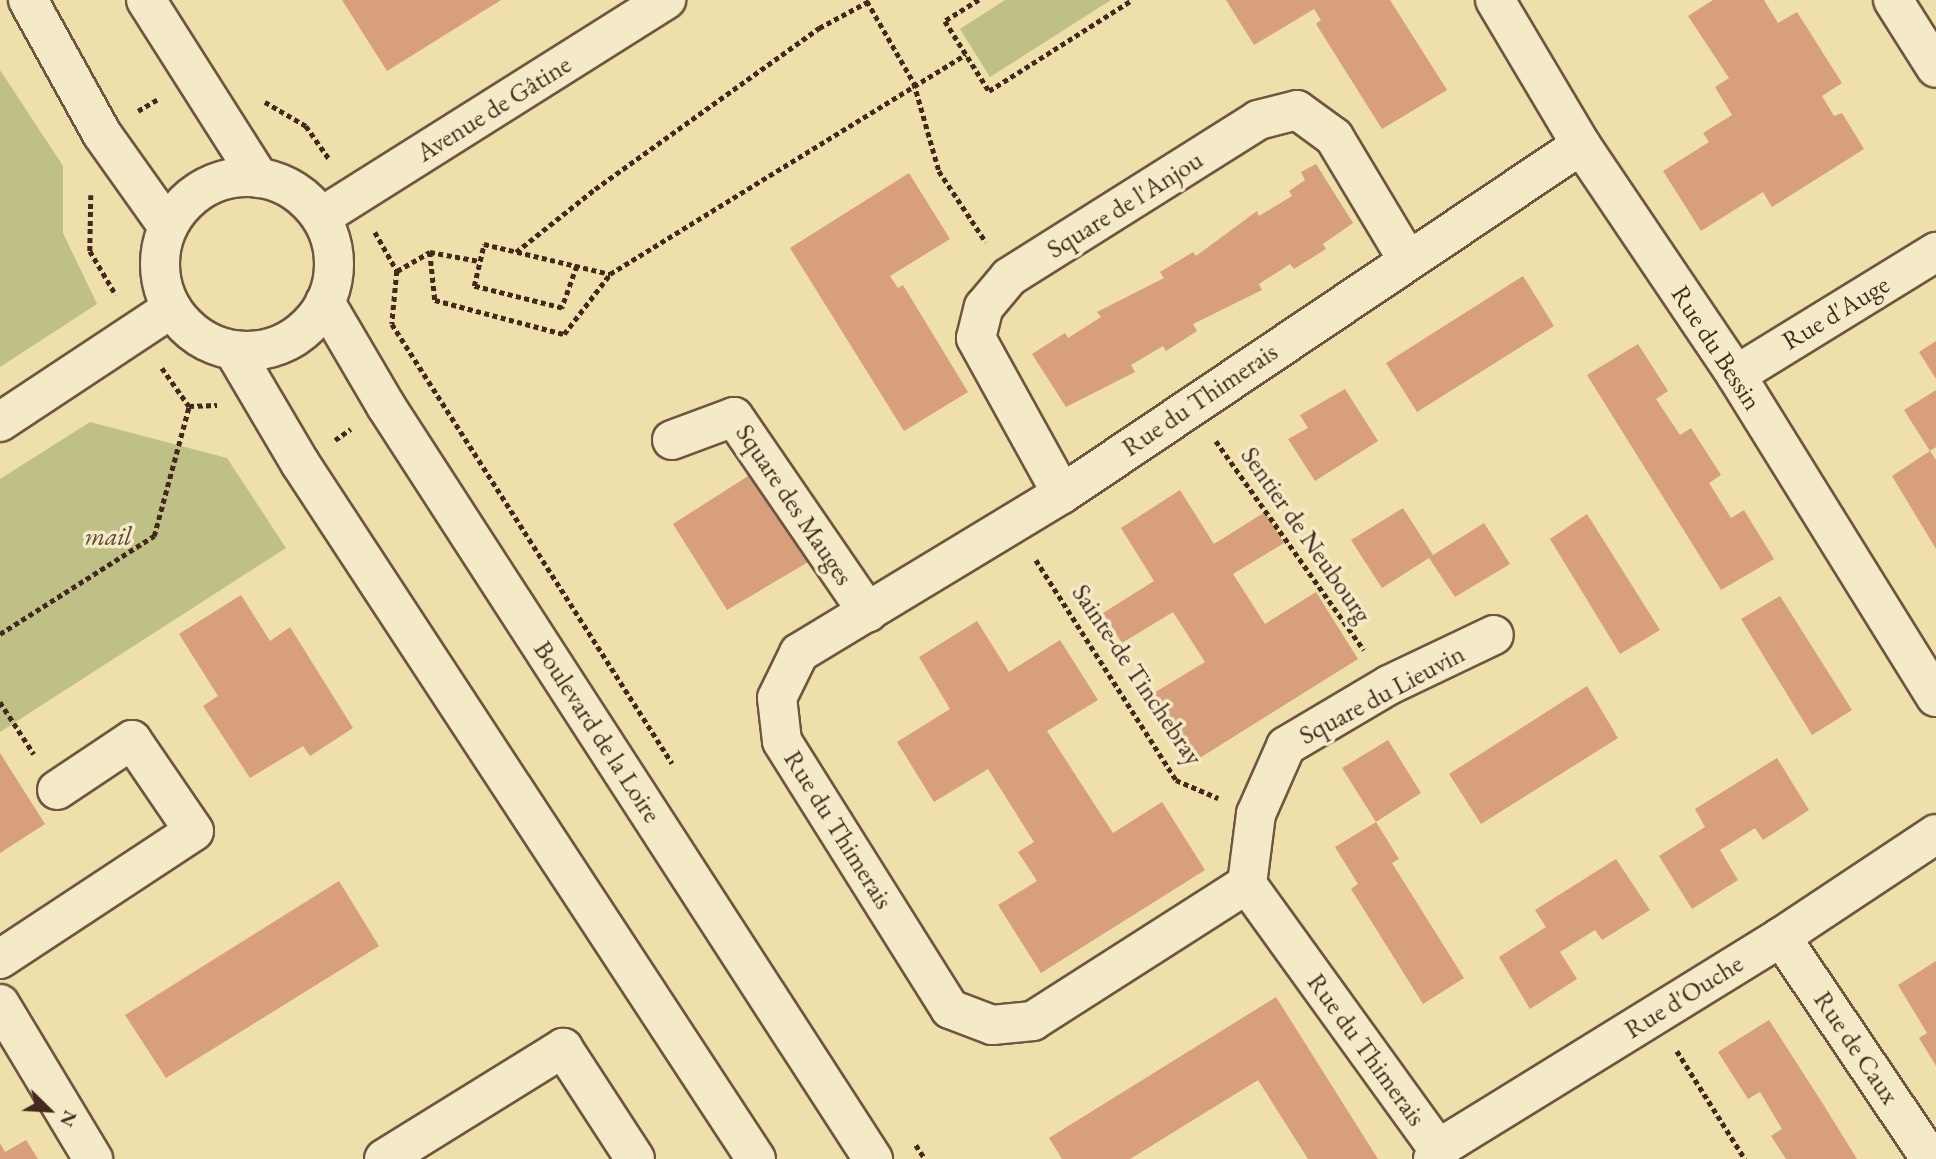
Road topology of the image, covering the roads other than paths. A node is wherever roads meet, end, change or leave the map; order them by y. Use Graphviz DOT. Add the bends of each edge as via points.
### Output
graph roads {
  1 [pos="29,0"];
  2 [pos="146,0"];
  3 [pos="666,0"];
  4 [pos="1495,0"];
  5 [pos="1893,0"];
  6 [pos="1936,68"];
  7 [pos="1581,145"];
  8 [pos="259,178"];
  9 [pos="321,217"];
  10 [pos="168,227"];
  11 [pos="1936,252"];
  12 [pos="1407,259"];
  13 [pos="325,302"];
  14 [pos="171,309"];
  15 [pos="234,351"];
  16 [pos="1736,375"];
  17 [pos="0,422"];
  18 [pos="672,440"];
  19 [pos="1062,494"];
  20 [pos="868,613"];
  21 [pos="1494,635"];
  22 [pos="1936,697"];
  23 [pos="57,790"];
  24 [pos="1936,834"];
  25 [pos="1247,884"];
  26 [pos="1781,937"];
  27 [pos="0,959"];
  28 [pos="0,1004"];
  29 [pos="1435,1154"];
  30 [pos="93,1159"];
  31 [pos="384,1159"];
  32 [pos="635,1159"];
  33 [pos="756,1159"];
  34 [pos="873,1159"];
  35 [pos="1930,1159"];
  1 -- 10 [label="street" via="102,134"];
  2 -- 8 [label="street"];
  3 -- 9 [label="street, Avenue de Gâtine"];
  4 -- 7 [label="street, Rue du Bessin"];
  5 -- 6 [label="street"];
  7 -- 12 [label="street, Rue du Thimerais"];
  7 -- 16 [label="street, Rue du Bessin"];
  8 -- 9 [label="street" via="301,195"];
  8 -- 10 [label="street" via="221,180 200,191 181,206"];
  9 -- 13 [label="street" via="332,244 333,264"];
  10 -- 14 [label="street" via="160,254 161,283"];
  11 -- 16 [label="street, Rue d'Auge"];
  12 -- 19 [label="street, Rue du Thimerais"];
  12 -- 19 [label="street, Square de l'Anjou" via="1334,137 1297,110 1258,120 1010,277 984,307 976,338"];
  13 -- 15 [label="street" via="310,325 288,341 261,351"];
  13 -- 34 [label="street, Boulevard de la Loire" via="386,406"];
  14 -- 15 [label="street" via="188,330"];
  14 -- 17 [label="street"];
  15 -- 33 [label="street" via="307,475"];
  16 -- 22 [label="street, Rue du Bessin"];
  18 -- 20 [label="street, Square des Mauges" via="734,417"];
  19 -- 20 [label="street, Rue du Thimerais"];
  20 -- 25 [label="street, Rue du Thimerais" via="799,653 777,698 782,741 950,1009 992,1025 1033,1021"];
  21 -- 25 [label="street, Square du Lieuvin" via="1389,685 1286,746 1256,814"];
  23 -- 27 [label="street" via="132,740 194,831"];
  24 -- 26 [label="street, Rue d'Ouche"];
  25 -- 29 [label="street, Rue du Thimerais"];
  26 -- 29 [label="street, Rue d'Ouche"];
  26 -- 35 [label="street, Rue de Caux"];
  28 -- 30 [label="street"];
  31 -- 32 [label="street" via="563,1048"];
}
